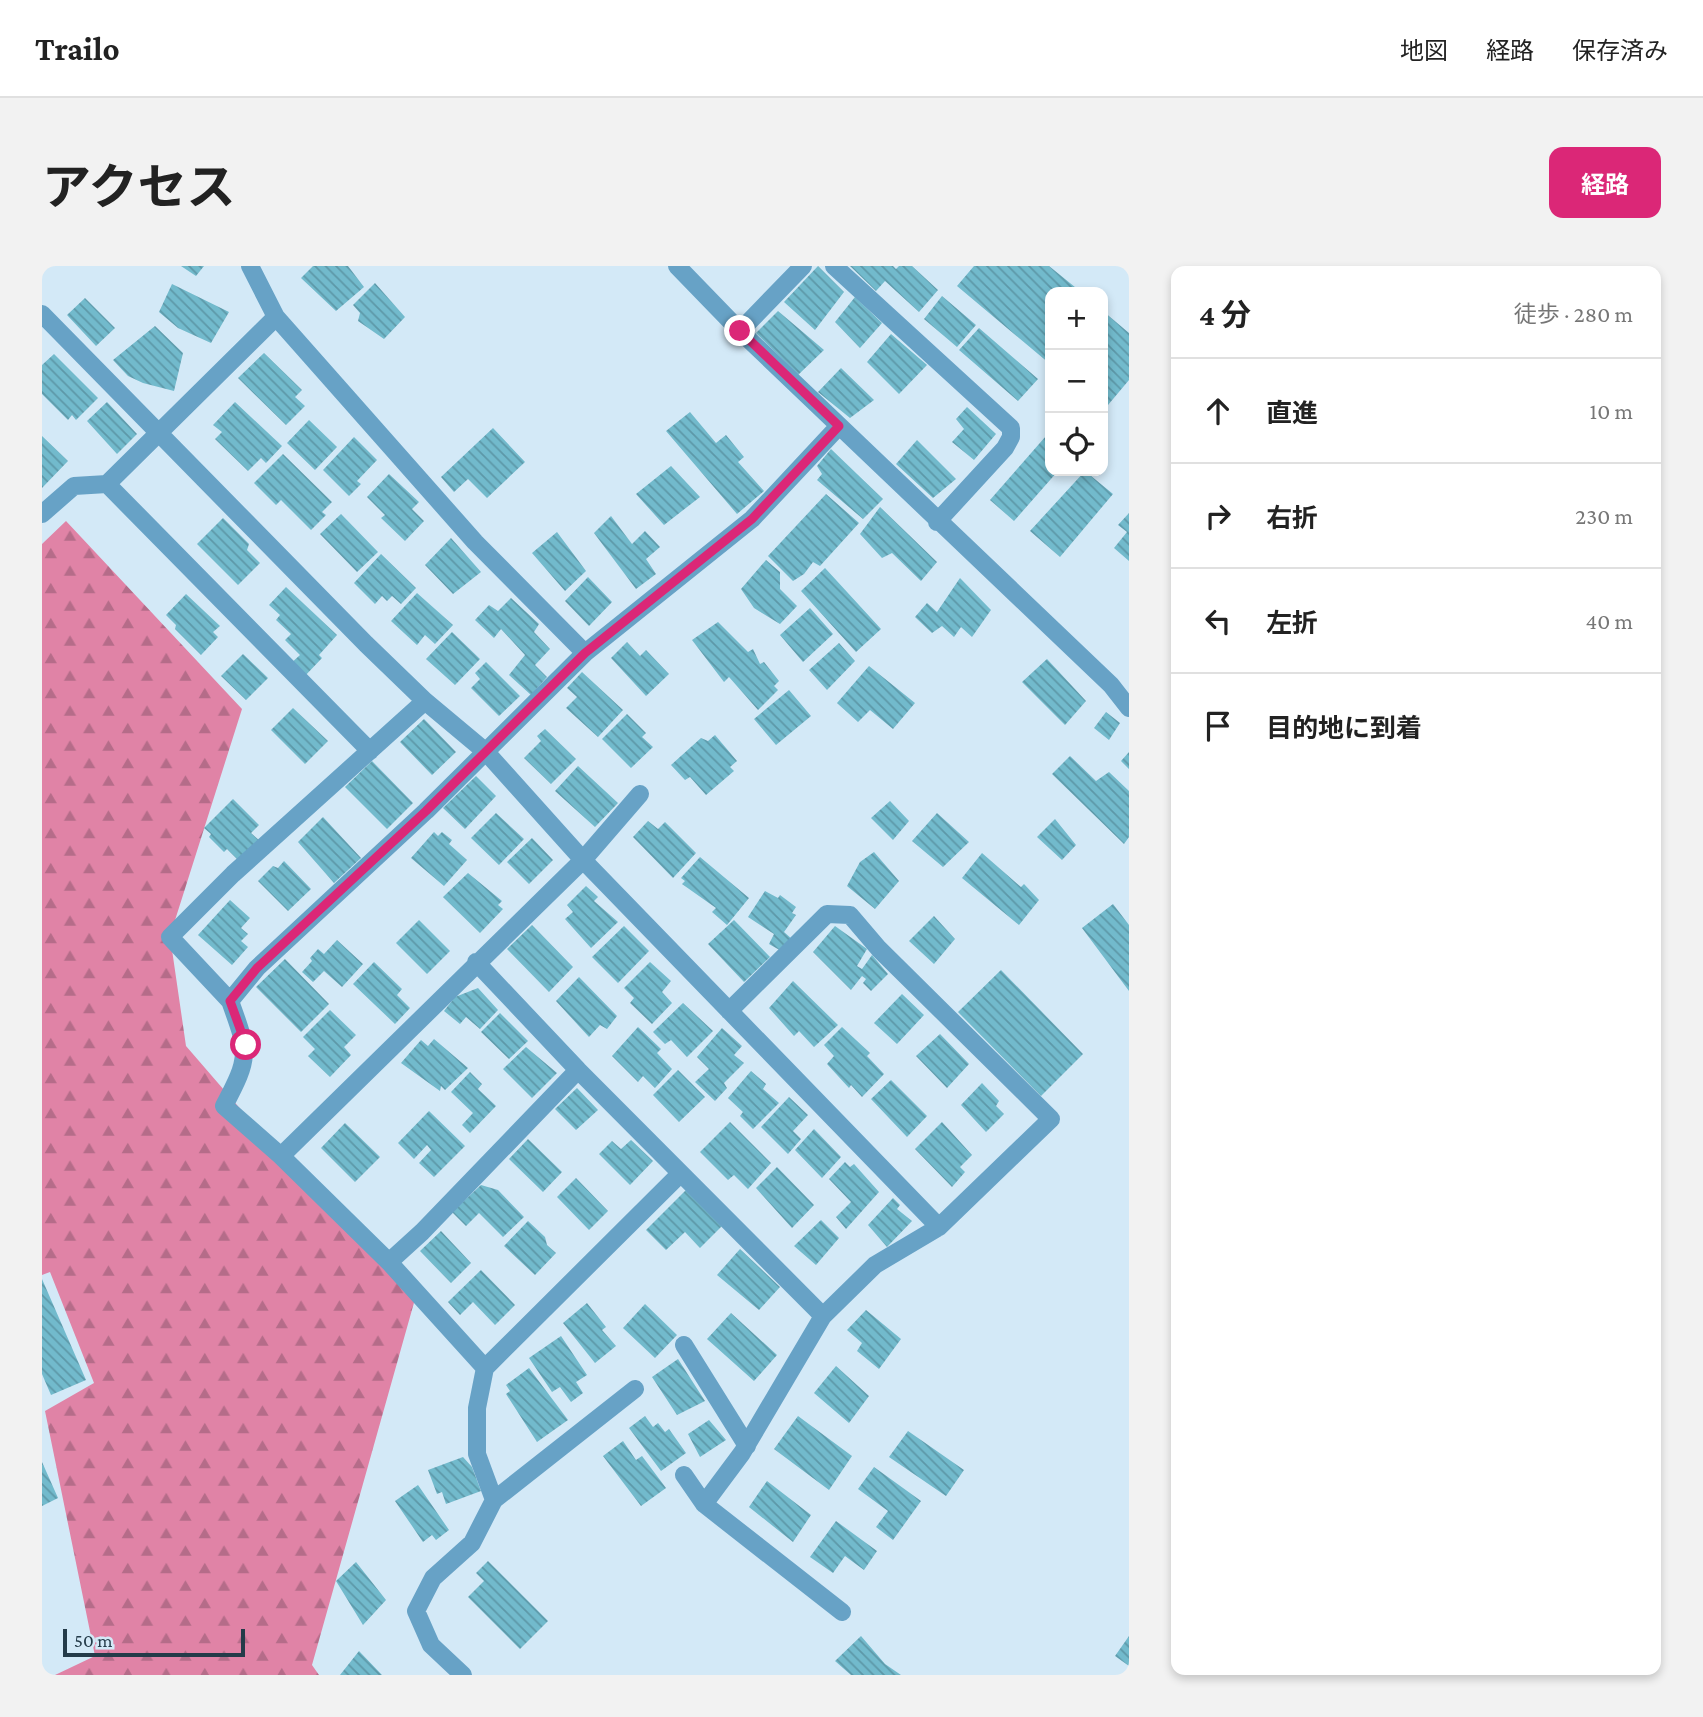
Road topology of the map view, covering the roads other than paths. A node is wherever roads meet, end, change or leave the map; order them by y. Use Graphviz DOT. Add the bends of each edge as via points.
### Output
graph roads {
  1 [pos="250,266"];
  2 [pos="677,266"];
  3 [pos="834,266"];
  4 [pos="801,267"];
  5 [pos="42,314"];
  6 [pos="276,317"];
  7 [pos="740,331"];
  8 [pos="839,426"];
  9 [pos="159,434"];
  10 [pos="107,484"];
  11 [pos="42,514"];
  12 [pos="937,522"];
  13 [pos="585,653"];
  14 [pos="425,701"];
  15 [pos="1129,708"];
  16 [pos="370,751"];
  17 [pos="486,752"];
  18 [pos="640,794"];
  19 [pos="583,860"];
  20 [pos="476,962"];
  21 [pos="230,1001"];
  22 [pos="729,1011"];
  23 [pos="578,1070"];
  24 [pos="281,1156"];
  25 [pos="680,1174"];
  26 [pos="939,1227"];
  27 [pos="389,1262"];
  28 [pos="823,1316"];
  29 [pos="684,1345"];
  30 [pos="485,1368"];
  31 [pos="635,1389"];
  32 [pos="747,1446"];
  33 [pos="684,1475"];
  34 [pos="494,1500"];
  35 [pos="704,1504"];
  36 [pos="842,1612"];
  37 [pos="463,1675"];
  1 -- 6 [label="street"];
  2 -- 7 [label="street"];
  3 -- 12 [label="street" via="1012,428 1005,448"];
  4 -- 7 [label="street"];
  5 -- 9 [label="street"];
  6 -- 9 [label="street"];
  6 -- 13 [label="street" via="475,542"];
  7 -- 8 [label="street"];
  8 -- 12 [label="street"];
  8 -- 13 [label="street" via="752,519"];
  9 -- 10 [label="street"];
  9 -- 14 [label="street"];
  10 -- 11 [label="street" via="74,486"];
  10 -- 16 [label="street"];
  12 -- 15 [label="street" via="1111,685"];
  13 -- 17 [label="street"];
  14 -- 16 [label="street"];
  14 -- 17 [label="street"];
  16 -- 21 [label="street" via="170,936"];
  17 -- 19 [label="street"];
  17 -- 21 [label="street" via="257,968"];
  18 -- 19 [label="street"];
  19 -- 20 [label="street"];
  19 -- 22 [label="street"];
  20 -- 23 [label="street"];
  20 -- 24 [label="street"];
  21 -- 24 [label="street" via="246,1045 241,1074 224,1106"];
  22 -- 26 [label="street"];
  22 -- 26 [label="street" via="827,914 850,915 1040,1106 1051,1119"];
  23 -- 25 [label="street"];
  23 -- 27 [label="street"];
  24 -- 27 [label="street"];
  25 -- 28 [label="street"];
  25 -- 30 [label="street"];
  26 -- 28 [label="street" via="875,1265"];
  27 -- 30 [label="street"];
  28 -- 32 [label="street"];
  29 -- 32 [label="street"];
  30 -- 34 [label="street" via="477,1408 478,1454"];
  31 -- 34 [label="street"];
  32 -- 35 [label="street"];
  33 -- 35 [label="street"];
  34 -- 37 [label="street" via="472,1544 433,1578 416,1611 430,1646"];
  35 -- 36 [label="street"];
}
